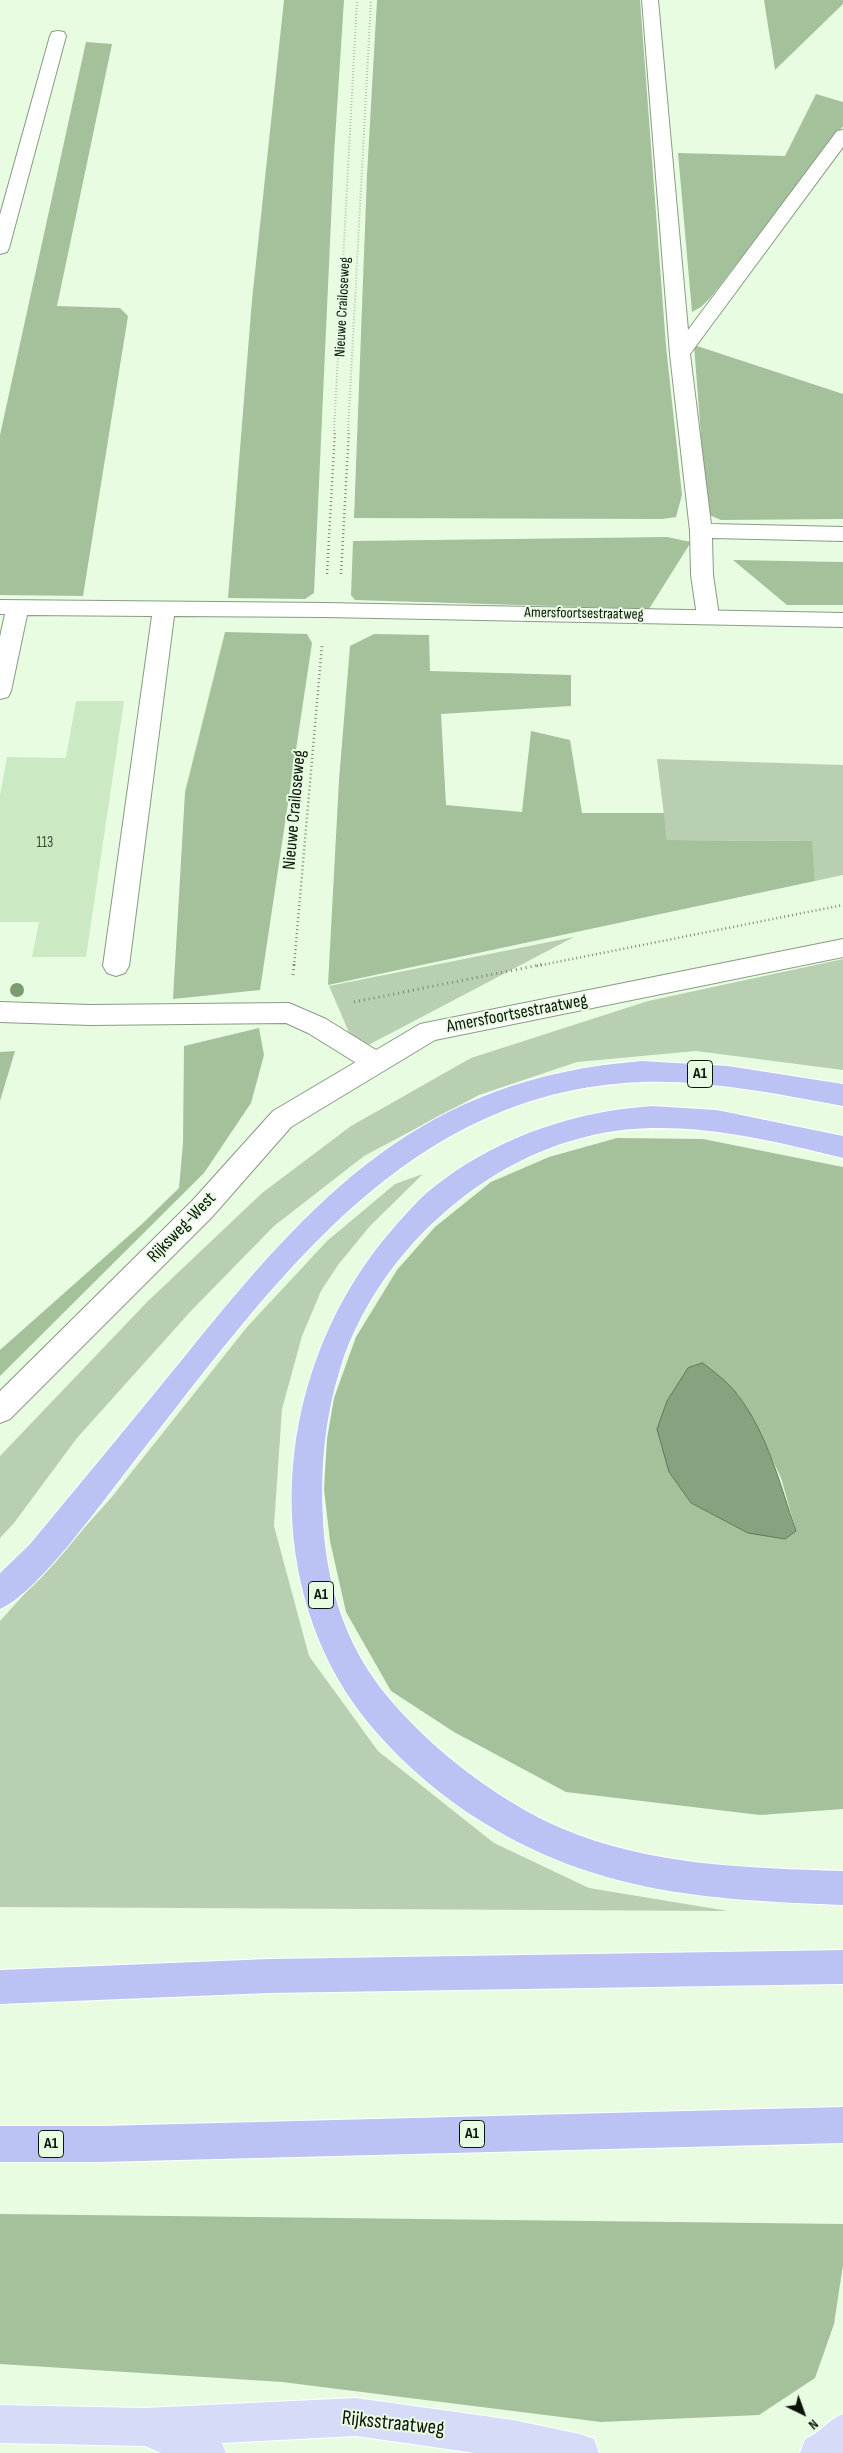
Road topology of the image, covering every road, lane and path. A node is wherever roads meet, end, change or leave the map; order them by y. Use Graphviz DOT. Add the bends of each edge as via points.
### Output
graph roads {
  1 [pos="357,0"];
  2 [pos="371,0"];
  3 [pos="650,0"];
  4 [pos="58,36"];
  5 [pos="843,135"];
  6 [pos="0,248"];
  7 [pos="680,354"];
  8 [pos="701,531"];
  9 [pos="843,534"];
  10 [pos="8,608"];
  11 [pos="164,609"];
  12 [pos="325,610"];
  13 [pos="708,616"];
  14 [pos="843,620"];
  15 [pos="0,691"];
  16 [pos="843,905"];
  17 [pos="843,948"];
  18 [pos="116,966"];
  19 [pos="0,1012"];
  20 [pos="290,1012"];
  21 [pos="317,1026"];
  22 [pos="375,1062"];
  23 [pos="843,1095"];
  24 [pos="843,1147"];
  25 [pos="0,1410"];
  26 [pos="0,1594"];
  27 [pos="843,1888"];
  28 [pos="843,1967"];
  29 [pos="0,1987"];
  30 [pos="843,2125"];
  31 [pos="0,2144"];
  32 [pos="0,2424"];
  33 [pos="144,2427"];
  34 [pos="843,2433"];
  35 [pos="207,2453"];
  36 [pos="580,2453"];
  37 [pos="819,2453"];
  1 -- 12 [label="path, Nieuwe Crailoseweg"];
  2 -- 12 [label="path, Nieuwe Crailoseweg" via="340,591"];
  3 -- 7 [label="street"];
  4 -- 6 [label="street"];
  5 -- 7 [label="street"];
  7 -- 8 [label="street"];
  8 -- 9 [label="street"];
  8 -- 13 [label="street" via="702,575"];
  10 -- 11 [label="street, Amersfoortsestraatweg"];
  10 -- 15 [label="street"];
  11 -- 12 [label="street, Amersfoortsestraatweg"];
  11 -- 18 [label="street"];
  12 -- 13 [label="street, Amersfoortsestraatweg"];
  12 -- 20 [label="path, Nieuwe Crailoseweg"];
  13 -- 14 [label="street, Amersfoortsestraatweg"];
  16 -- 21 [label="path" via="340,1005"];
  17 -- 22 [label="street, Amersfoortsestraatweg" via="429,1032"];
  19 -- 20 [label="street" via="90,1016"];
  20 -- 21 [label="street"];
  21 -- 22 [label="street"];
  22 -- 25 [label="street, Rijksweg-West" via="282,1119 202,1209"];
  23 -- 26 [label="highway, A1" via="684,1073 615,1074 556,1083 511,1097 464,1116 407,1148 346,1196 273,1270 41,1554"];
  24 -- 27 [label="highway, A1" via="752,1125 692,1119 630,1118 592,1124 551,1136 505,1155 451,1188 411,1227 375,1272 343,1325 311,1428 306,1514 310,1552 332,1634 347,1665 366,1694 419,1754 483,1805 556,1843 632,1868 714,1882"];
  28 -- 29 [label="highway" via="278,1976"];
  30 -- 31 [label="highway, A1"];
  32 -- 33 [label="main road, Rijksstraatweg"];
  33 -- 35 [label="main road, Rijksstraatweg"];
  33 -- 36 [label="main road, Rijksstraatweg" via="356,2417 513,2439"];
  34 -- 37 [label="main road" via="828,2449"];
}
